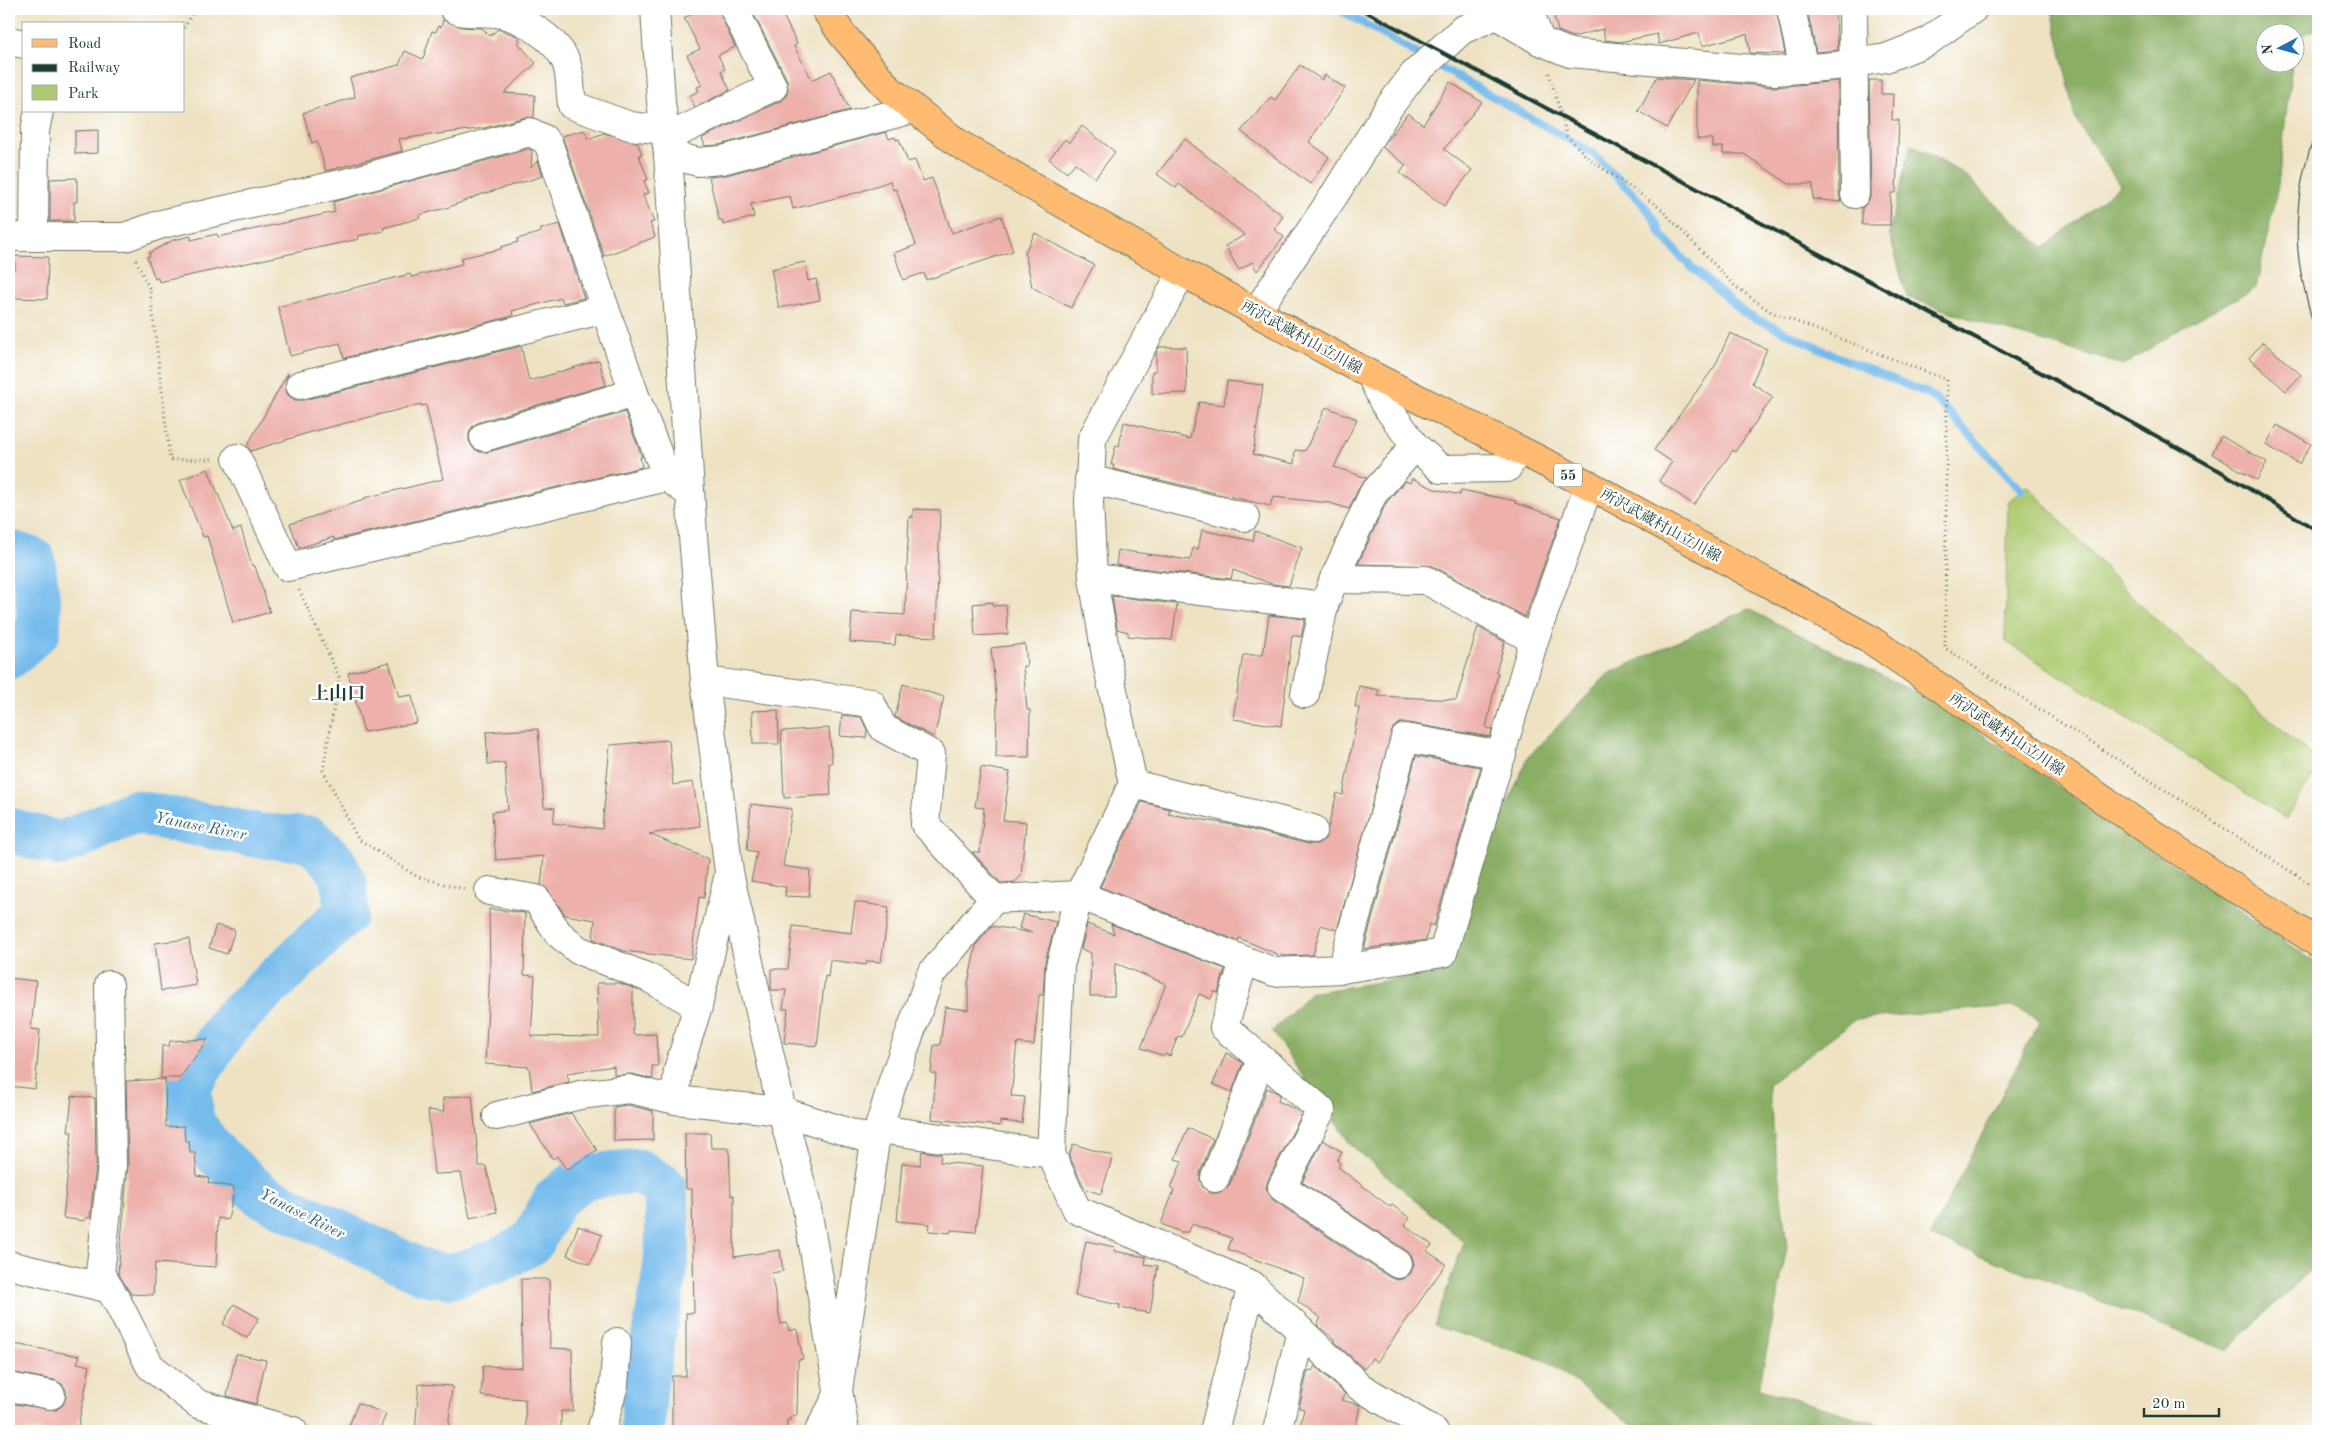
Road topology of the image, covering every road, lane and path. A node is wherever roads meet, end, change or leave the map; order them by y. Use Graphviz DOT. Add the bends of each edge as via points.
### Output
graph roads {
  1 [pos="195,9"];
  2 [pos="454,9"];
  3 [pos="655,9"];
  4 [pos="734,9"];
  5 [pos="825,9"];
  6 [pos="1529,9"];
  7 [pos="1791,9"];
  8 [pos="1853,9"];
  9 [pos="1973,9"];
  10 [pos="494,11"];
  11 [pos="1500,12"];
  12 [pos="185,26"];
  13 [pos="1540,40"];
  14 [pos="9,41"];
  15 [pos="22,44"];
  16 [pos="1855,63"];
  17 [pos="1804,68"];
  18 [pos="572,105"];
  19 [pos="913,109"];
  20 [pos="39,112"];
  21 [pos="544,139"];
  22 [pos="666,141"];
  23 [pos="1855,194"];
  24 [pos="21,237"];
  25 [pos="125,238"];
  26 [pos="1182,272"];
  27 [pos="605,309"];
  28 [pos="1256,312"];
  29 [pos="1371,375"];
  30 [pos="300,385"];
  31 [pos="634,393"];
  32 [pos="484,437"];
  33 [pos="1415,446"];
  34 [pos="1519,450"];
  35 [pos="237,458"];
  36 [pos="667,477"];
  37 [pos="1089,479"];
  38 [pos="1589,486"];
  39 [pos="690,494"];
  40 [pos="1245,517"];
  41 [pos="288,567"];
  42 [pos="1093,578"];
  43 [pos="1334,579"];
  44 [pos="1324,606"];
  45 [pos="1534,640"];
  46 [pos="705,681"];
  47 [pos="1305,694"];
  48 [pos="1502,755"];
  49 [pos="1133,784"];
  50 [pos="1312,829"];
  51 [pos="729,872"];
  52 [pos="2318,888"];
  53 [pos="489,891"];
  54 [pos="1079,895"];
  55 [pos="994,898"];
  56 [pos="2318,943"];
  57 [pos="1244,961"];
  58 [pos="1342,969"];
  59 [pos="109,985"];
  60 [pos="698,1006"];
  61 [pos="1261,1058"];
  62 [pos="676,1100"];
  63 [pos="782,1111"];
  64 [pos="497,1116"];
  65 [pos="877,1135"];
  66 [pos="1051,1154"];
  67 [pos="1214,1178"];
  68 [pos="1398,1264"];
  69 [pos="9,1265"];
  70 [pos="1252,1285"];
  71 [pos="110,1289"];
  72 [pos="1301,1331"];
  73 [pos="617,1342"];
  74 [pos="9,1386"];
  75 [pos="51,1395"];
  76 [pos="837,1396"];
  77 [pos="293,1431"];
  78 [pos="601,1431"];
  79 [pos="819,1431"];
  80 [pos="845,1431"];
  81 [pos="1214,1431"];
  82 [pos="1277,1431"];
  83 [pos="1434,1431"];
  1 -- 12 [label="path"];
  2 -- 10 [label="street" via="462,13"];
  3 -- 22 [label="street"];
  4 -- 22 [label="street" via="773,87"];
  5 -- 19 [label="main road, 所沢武蔵村山立川線 / 55" via="865,63"];
  6 -- 13 [label="street"];
  7 -- 17 [label="street"];
  8 -- 16 [label="street"];
  9 -- 16 [label="street" via="1927,42 1886,58"];
  10 -- 18 [label="street" via="514,16 553,43 566,62"];
  11 -- 13 [label="street"];
  11 -- 28 [label="street" via="1462,30 1414,74 1389,107 1334,197"];
  13 -- 17 [label="street" via="1570,54 1775,70"];
  13 -- 52 [label="path" via="1567,136 1589,159 1659,207 1735,286 1772,312 1947,380 1945,648"];
  14 -- 15 [label="street"];
  16 -- 17 [label="street"];
  16 -- 23 [label="street"];
  18 -- 21 [label="street"];
  18 -- 22 [label="street"];
  19 -- 22 [label="street" via="722,160 698,162"];
  19 -- 26 [label="main road, 所沢武蔵村山立川線 / 55" via="960,144"];
  20 -- 24 [label="street"];
  21 -- 25 [label="street" via="530,132 346,183 162,224"];
  21 -- 27 [label="street" via="549,145"];
  22 -- 39 [label="street"];
  24 -- 25 [label="street"];
  25 -- 35 [label="path" via="150,290 170,460"];
  26 -- 28 [label="main road, 所沢武蔵村山立川線 / 55"];
  26 -- 37 [label="street" via="1092,439"];
  27 -- 30 [label="street"];
  27 -- 31 [label="street"];
  28 -- 29 [label="main road, 所沢武蔵村山立川線 / 55"];
  29 -- 33 [label="street" via="1384,403"];
  29 -- 34 [label="main road, 所沢武蔵村山立川線 / 55"];
  31 -- 32 [label="street"];
  31 -- 36 [label="street"];
  33 -- 34 [label="street" via="1440,469 1507,468"];
  33 -- 43 [label="street" via="1373,494"];
  34 -- 38 [label="main road, 所沢武蔵村山立川線 / 55"];
  35 -- 41 [label="street"];
  36 -- 39 [label="street"];
  36 -- 41 [label="street"];
  37 -- 40 [label="street"];
  37 -- 42 [label="street"];
  38 -- 45 [label="street"];
  38 -- 56 [label="main road, 所沢武蔵村山立川線 / 55" via="1868,638"];
  39 -- 46 [label="street"];
  41 -- 53 [label="path" via="339,677 323,770 358,839 418,877 456,888"];
  42 -- 44 [label="street"];
  42 -- 49 [label="street"];
  43 -- 44 [label="street"];
  43 -- 45 [label="street" via="1426,580"];
  44 -- 47 [label="street"];
  45 -- 48 [label="street"];
  46 -- 51 [label="street"];
  46 -- 55 [label="street" via="871,703 883,728 931,754 925,824"];
  48 -- 58 [label="street" via="1443,953"];
  48 -- 58 [label="street" via="1406,738"];
  49 -- 50 [label="street"];
  49 -- 54 [label="street"];
  51 -- 60 [label="street"];
  51 -- 63 [label="street"];
  53 -- 60 [label="street" via="536,899 558,934 578,950 649,978"];
  54 -- 55 [label="street"];
  54 -- 57 [label="street"];
  54 -- 66 [label="street" via="1060,966"];
  55 -- 65 [label="street" via="931,974"];
  57 -- 58 [label="street" via="1274,972"];
  57 -- 61 [label="street" via="1224,1026"];
  59 -- 71 [label="street" via="112,1165 100,1273"];
  60 -- 62 [label="street" via="678,1070"];
  61 -- 67 [label="street"];
  61 -- 68 [label="street" via="1321,1110 1282,1187"];
  62 -- 63 [label="street"];
  62 -- 64 [label="street" via="629,1089 580,1095"];
  63 -- 65 [label="street"];
  63 -- 76 [label="street" via="806,1204"];
  65 -- 66 [label="street"];
  65 -- 76 [label="street"];
  66 -- 70 [label="street" via="1077,1210"];
  69 -- 71 [label="street"];
  70 -- 72 [label="street"];
  70 -- 81 [label="street"];
  71 -- 77 [label="street" via="150,1366 198,1404"];
  72 -- 82 [label="street"];
  72 -- 83 [label="street" via="1360,1387"];
  73 -- 78 [label="street" via="614,1385"];
  74 -- 75 [label="street"];
  76 -- 79 [label="street"];
  76 -- 80 [label="street"];
}
